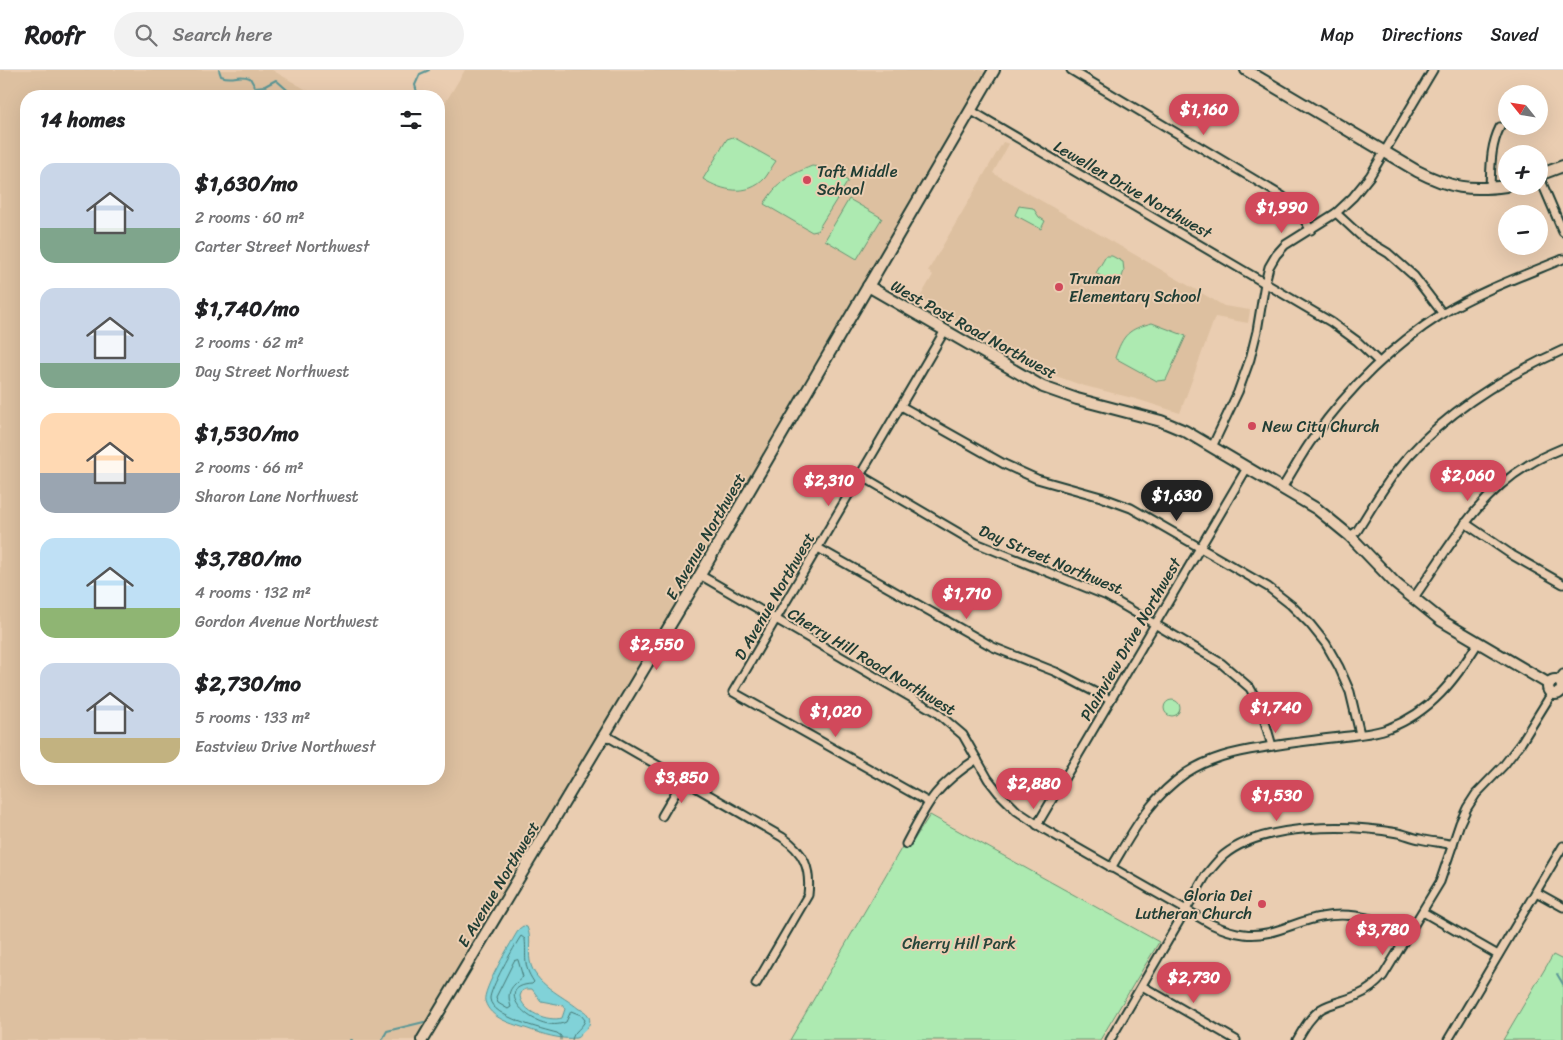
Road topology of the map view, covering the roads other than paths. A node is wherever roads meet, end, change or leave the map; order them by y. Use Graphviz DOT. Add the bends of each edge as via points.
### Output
graph roads {
  1 [pos="994,70"];
  2 [pos="1071,70"];
  3 [pos="1246,70"];
  4 [pos="1430,71"];
  5 [pos="970,110"];
  6 [pos="1498,131"];
  7 [pos="1385,152"];
  8 [pos="1563,166"];
  9 [pos="1548,172"];
  10 [pos="1498,187"];
  11 [pos="1490,188"];
  12 [pos="1547,195"];
  13 [pos="1336,213"];
  14 [pos="1311,230"];
  15 [pos="1563,232"];
  16 [pos="1563,259"];
  17 [pos="1265,282"];
  18 [pos="868,286"];
  19 [pos="1443,314"];
  20 [pos="944,332"];
  21 [pos="1563,350"];
  22 [pos="1378,362"];
  23 [pos="901,406"];
  24 [pos="1212,447"];
  25 [pos="1563,448"];
  26 [pos="1247,468"];
  27 [pos="860,475"];
  28 [pos="1282,488"];
  29 [pos="1465,523"];
  30 [pos="1350,536"];
  31 [pos="1200,547"];
  32 [pos="818,548"];
  33 [pos="700,575"];
  34 [pos="1563,584"];
  35 [pos="1413,599"];
  36 [pos="776,619"];
  37 [pos="1155,624"];
  38 [pos="1478,643"];
  39 [pos="1558,686"];
  40 [pos="1110,700"];
  41 [pos="1360,734"];
  42 [pos="605,735"];
  43 [pos="1272,746"];
  44 [pos="977,759"];
  45 [pos="683,780"];
  46 [pos="928,802"];
  47 [pos="662,816"];
  48 [pos="1037,824"];
  49 [pos="906,844"];
  50 [pos="1453,845"];
  51 [pos="1563,846"];
  52 [pos="1111,868"];
  53 [pos="1536,892"];
  54 [pos="1563,907"];
  55 [pos="1186,910"];
  56 [pos="1423,912"];
  57 [pos="1409,935"];
  58 [pos="1498,955"];
  59 [pos="756,984"];
  60 [pos="1142,986"];
  61 [pos="1357,996"];
  62 [pos="1360,1004"];
  63 [pos="422,1040"];
  64 [pos="1110,1040"];
  65 [pos="1236,1040"];
  66 [pos="1297,1040"];
  67 [pos="1448,1040"];
  1 -- 5 [label="street, E Avenue Northwest"];
  2 -- 14 [label="street" via="1282,196 1297,209"];
  3 -- 7 [label="street"];
  4 -- 7 [label="street"];
  5 -- 17 [label="street, Lewellen Drive Northwest"];
  5 -- 18 [label="street, E Avenue Northwest"];
  6 -- 11 [label="street" via="1491,153"];
  7 -- 11 [label="street" via="1444,183 1467,189"];
  7 -- 13 [label="street" via="1370,176"];
  8 -- 9 [label="street"];
  10 -- 11 [label="street"];
  12 -- 15 [label="street"];
  13 -- 14 [label="street"];
  13 -- 19 [label="street" via="1414,276"];
  14 -- 17 [label="street" via="1276,254"];
  16 -- 19 [label="street" via="1487,290"];
  17 -- 22 [label="street, Lewellen Drive Northwest" via="1344,330"];
  17 -- 24 [label="street" via="1250,359"];
  18 -- 20 [label="street, West Post Road Northwest"];
  18 -- 33 [label="street, E Avenue Northwest"];
  19 -- 22 [label="street"];
  20 -- 23 [label="street, D Avenue Northwest"];
  20 -- 24 [label="street, West Post Road Northwest" via="1043,387 1161,421"];
  21 -- 30 [label="street" via="1488,388 1455,412 1396,471 1357,531"];
  22 -- 28 [label="street" via="1314,437"];
  23 -- 27 [label="street, D Avenue Northwest"];
  23 -- 31 [label="street" via="1004,464 1037,479 1131,508"];
  24 -- 26 [label="street, West Post Road Northwest"];
  25 -- 29 [label="street" via="1528,465 1501,485"];
  26 -- 28 [label="street, West Post Road Northwest"];
  26 -- 31 [label="street, Plainview Drive Northwest"];
  27 -- 32 [label="street, D Avenue Northwest"];
  27 -- 37 [label="street, Day Street Northwest" via="976,543 1107,596"];
  28 -- 30 [label="street, West Post Road Northwest"];
  29 -- 34 [label="street"];
  29 -- 35 [label="street"];
  30 -- 35 [label="street, West Post Road Northwest"];
  31 -- 37 [label="street, Plainview Drive Northwest"];
  31 -- 41 [label="street" via="1268,587 1310,624 1339,667 1350,692"];
  32 -- 36 [label="street, D Avenue Northwest"];
  32 -- 40 [label="street" via="993,647 1056,672"];
  33 -- 36 [label="street, Cherry Hill Road Northwest"];
  33 -- 42 [label="street, E Avenue Northwest"];
  35 -- 38 [label="street, West Post Road Northwest"];
  36 -- 44 [label="street, Cherry Hill Road Northwest" via="936,712 963,735"];
  36 -- 46 [label="street, D Avenue Northwest" via="734,692"];
  37 -- 40 [label="street, Plainview Drive Northwest"];
  37 -- 43 [label="street, Day Street Northwest" via="1221,662 1250,688 1261,708"];
  38 -- 39 [label="street, West Post Road Northwest"];
  38 -- 41 [label="street" via="1460,672 1424,708 1387,729"];
  39 -- 50 [label="street" via="1521,743 1476,794 1460,823"];
  40 -- 48 [label="street, Plainview Drive Northwest"];
  41 -- 43 [label="street"];
  42 -- 45 [label="street"];
  42 -- 63 [label="street, E Avenue Northwest"];
  43 -- 52 [label="street" via="1229,753 1187,772 1143,814"];
  44 -- 46 [label="street" via="946,781"];
  44 -- 48 [label="street, Cherry Hill Road Northwest" via="999,793 1017,811"];
  45 -- 47 [label="street"];
  45 -- 59 [label="street" via="793,844 808,868 808,895"];
  46 -- 49 [label="street"];
  48 -- 52 [label="street, Cherry Hill Road Northwest"];
  50 -- 55 [label="street" via="1398,833 1347,828 1312,828 1269,834 1224,855 1206,875"];
  50 -- 56 [label="street" via="1440,882"];
  51 -- 53 [label="street"];
  52 -- 55 [label="street, Cherry Hill Road Northwest"];
  53 -- 54 [label="street"];
  53 -- 58 [label="street"];
  55 -- 57 [label="street, Cherry Hill Road Northwest" via="1230,932 1246,935 1262,934 1320,917 1358,915 1378,920"];
  55 -- 60 [label="street"];
  56 -- 57 [label="street"];
  56 -- 58 [label="street"];
  57 -- 61 [label="street" via="1383,976"];
  58 -- 67 [label="street"];
  60 -- 64 [label="street"];
  60 -- 65 [label="street"];
  61 -- 62 [label="street"];
  61 -- 66 [label="street" via="1334,1002 1320,1010"];
}
